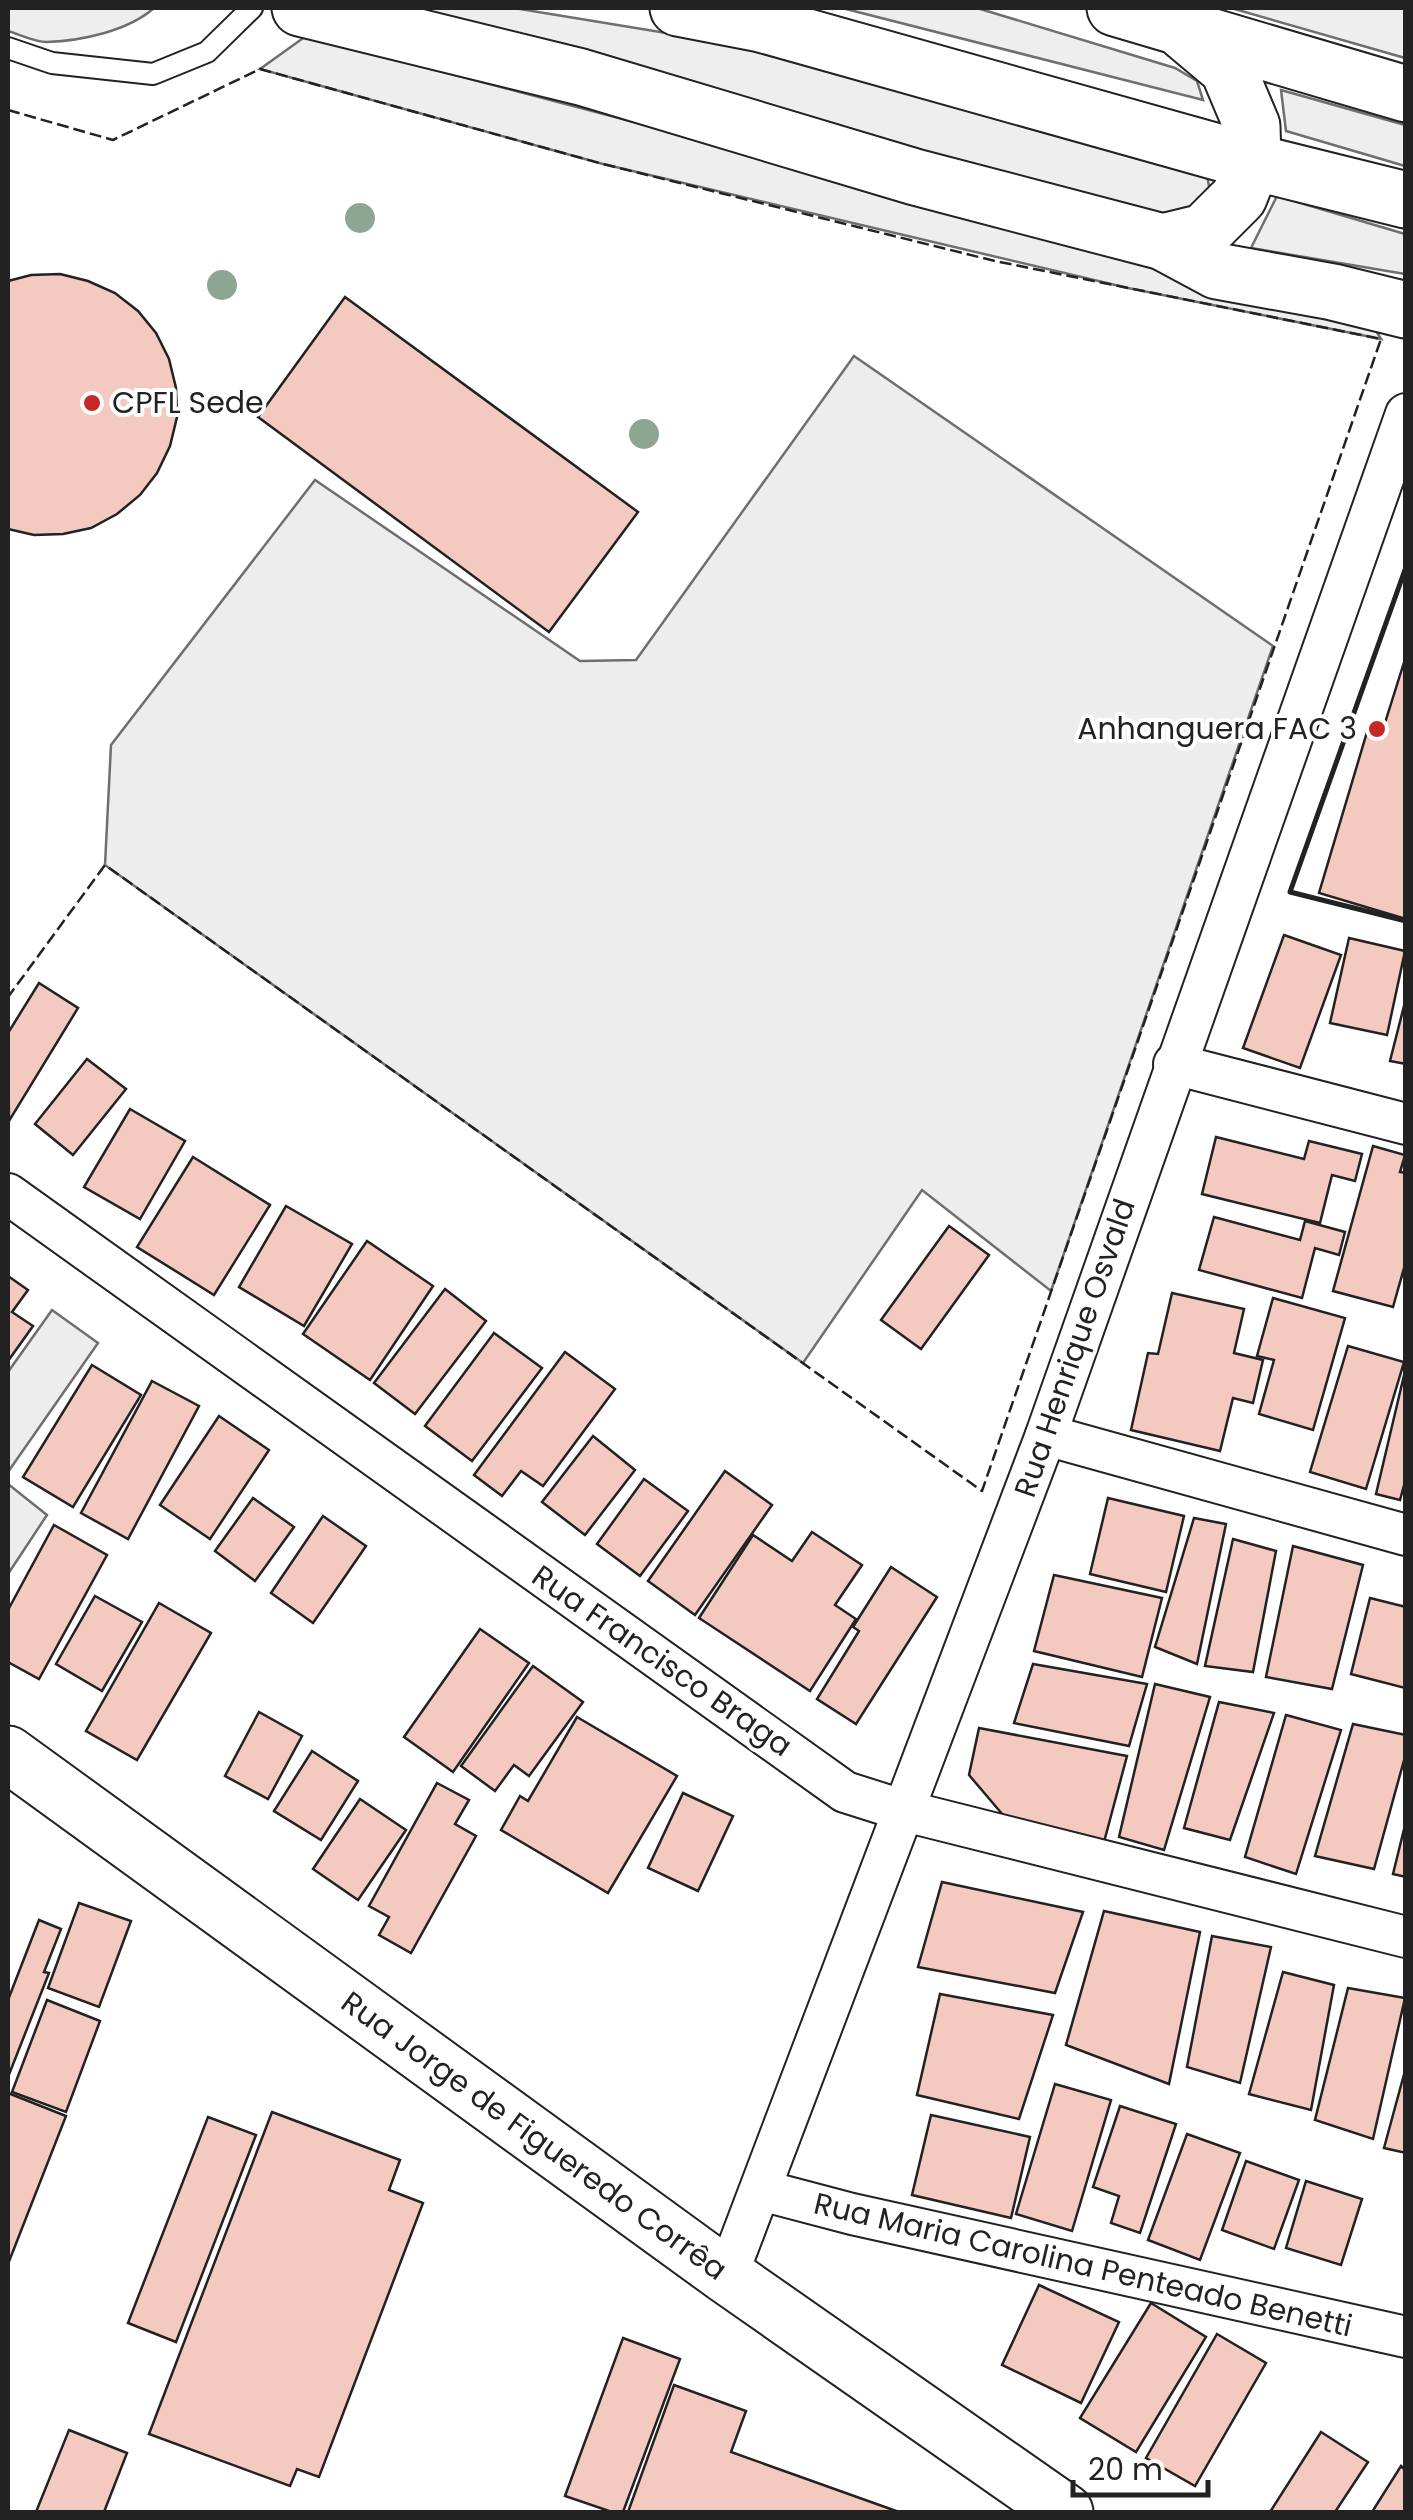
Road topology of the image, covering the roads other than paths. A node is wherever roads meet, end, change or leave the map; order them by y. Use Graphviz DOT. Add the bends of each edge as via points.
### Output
graph roads {
  1 [pos="252,8"];
  2 [pos="300,8"];
  3 [pos="678,8"];
  4 [pos="1115,8"];
  5 [pos="1178,26"];
  6 [pos="8,48"];
  7 [pos="1406,94"];
  8 [pos="1253,162"];
  9 [pos="1406,200"];
  10 [pos="1164,242"];
  11 [pos="1406,310"];
  12 [pos="1406,414"];
  13 [pos="1174,1064"];
  14 [pos="1406,1124"];
  15 [pos="8,1194"];
  16 [pos="1046,1436"];
  17 [pos="1406,1535"];
  18 [pos="8,1754"];
  19 [pos="906,1811"];
  20 [pos="1406,1937"];
  21 [pos="761,2190"];
  22 [pos="727,2276"];
  23 [pos="1406,2337"];
  24 [pos="1065,2512"];
  1 -- 6 [label="lane" via="207,52 152,74 52,62"];
  2 -- 10 [label="main road" via="581,77 915,177"];
  3 -- 8 [label="main road" via="761,24"];
  4 -- 5 [label="main road"];
  5 -- 7 [label="main road"];
  5 -- 8 [label="main road" via="1228,69 1252,126"];
  8 -- 9 [label="main road"];
  8 -- 10 [label="main road" via="1239,196 1204,232"];
  10 -- 11 [label="main road" via="1218,271"];
  12 -- 13 [label="street, Rua Henrique Osvald"];
  13 -- 14 [label="street"];
  13 -- 16 [label="street, Rua Henrique Osvald"];
  15 -- 19 [label="street, Rua Francisco Braga" via="845,1792"];
  16 -- 17 [label="street"];
  16 -- 19 [label="street, Rua Henrique Osvald"];
  18 -- 22 [label="main road, Rua Jorge de Figueredo Corrêa"];
  19 -- 20 [label="street, Rua Francisco Braga"];
  19 -- 21 [label="street, Rua Henrique Osvald"];
  21 -- 22 [label="street, Rua Henrique Osvald"];
  21 -- 23 [label="street, Rua Maria Carolina Penteado Benetti"];
  22 -- 24 [label="main road, Rua Jorge de Figueredo Corrêa"];
}
